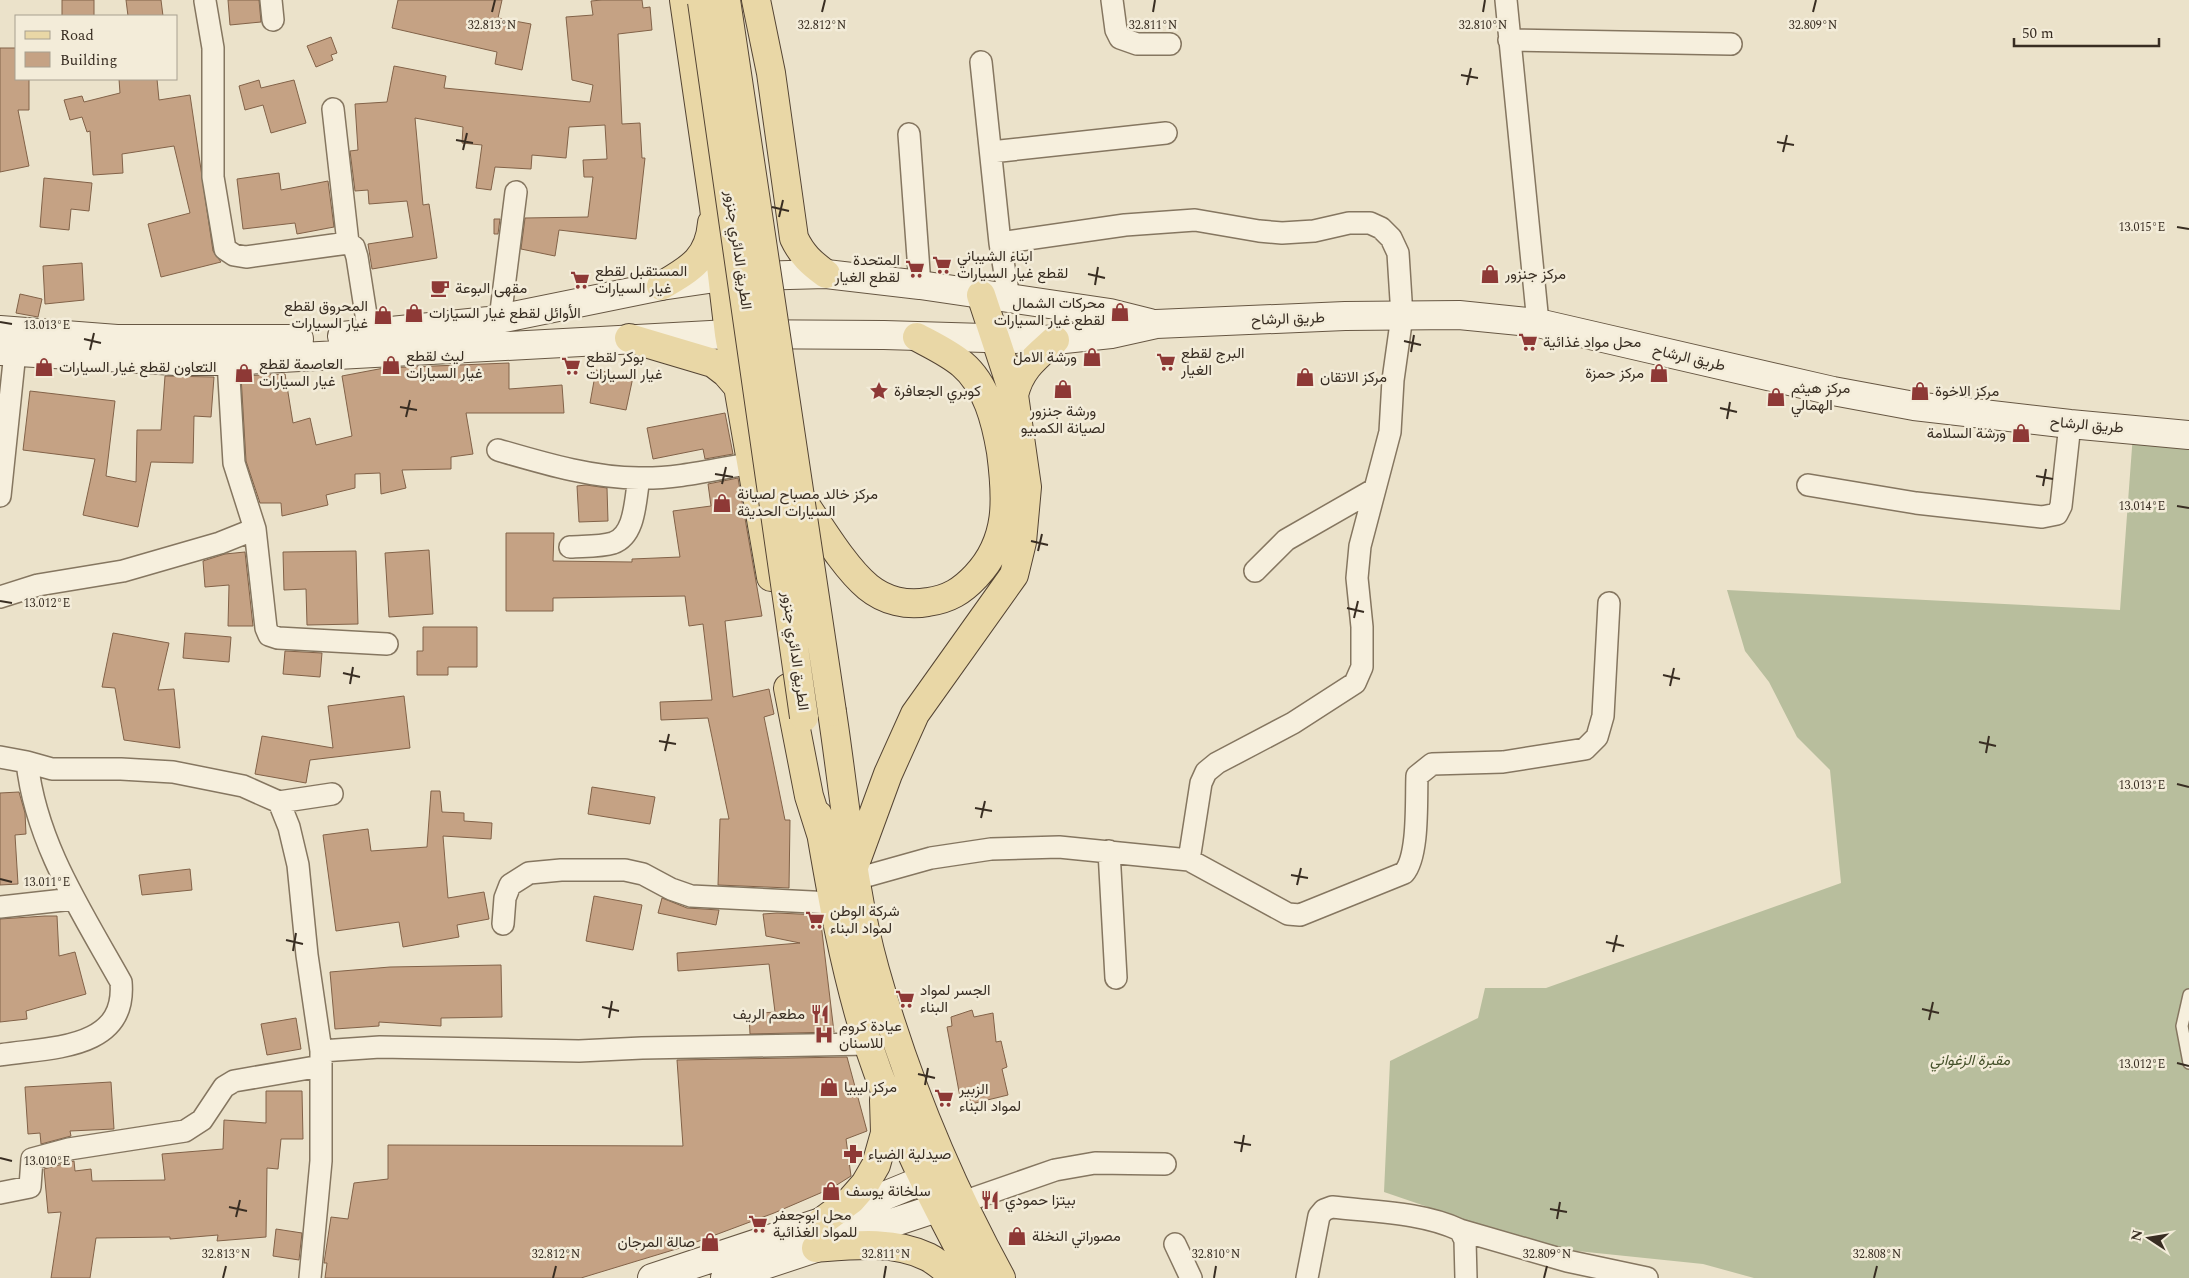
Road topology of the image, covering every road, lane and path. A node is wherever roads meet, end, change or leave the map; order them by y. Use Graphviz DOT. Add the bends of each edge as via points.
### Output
graph roads {
  1 [pos="756,0"];
  2 [pos="1112,0"];
  3 [pos="1506,0"];
  4 [pos="205,1"];
  5 [pos="704,1"];
  6 [pos="1509,40"];
  7 [pos="1170,44"];
  8 [pos="1731,44"];
  9 [pos="981,62"];
  10 [pos="333,109"];
  11 [pos="1166,133"];
  12 [pos="909,134"];
  13 [pos="991,152"];
  14 [pos="516,192"];
  15 [pos="714,207"];
  16 [pos="348,243"];
  17 [pos="1000,243"];
  18 [pos="826,274"];
  19 [pos="722,277"];
  20 [pos="920,284"];
  21 [pos="661,286"];
  22 [pos="981,295"];
  23 [pos="1009,298"];
  24 [pos="1402,316"];
  25 [pos="500,319"];
  26 [pos="1538,323"];
  27 [pos="1156,324"];
  28 [pos="0,330"];
  29 [pos="369,334"];
  30 [pos="729,334"];
  31 [pos="917,337"];
  32 [pos="629,338"];
  33 [pos="996,339"];
  34 [pos="1055,340"];
  35 [pos="7,352"];
  36 [pos="228,361"];
  37 [pos="739,388"];
  38 [pos="1014,395"];
  39 [pos="2070,424"];
  40 [pos="2189,435"];
  41 [pos="498,450"];
  42 [pos="753,463"];
  43 [pos="639,478"];
  44 [pos="1808,485"];
  45 [pos="1375,489"];
  46 [pos="0,496"];
  47 [pos="802,500"];
  48 [pos="255,529"];
  49 [pos="570,547"];
  50 [pos="1254,571"];
  51 [pos="0,597"];
  52 [pos="1609,603"];
  53 [pos="387,644"];
  54 [pos="0,757"];
  55 [pos="27,762"];
  56 [pos="332,794"];
  57 [pos="279,802"];
  58 [pos="821,834"];
  59 [pos="1109,851"];
  60 [pos="1189,860"];
  61 [pos="855,872"];
  62 [pos="73,899"];
  63 [pos="832,903"];
  64 [pos="0,907"];
  65 [pos="504,924"];
  66 [pos="1116,978"];
  67 [pos="2189,995"];
  68 [pos="868,1044"];
  69 [pos="0,1055"];
  70 [pos="321,1059"];
  71 [pos="2189,1063"];
  72 [pos="883,1086"];
  73 [pos="1165,1164"];
  74 [pos="935,1177"];
  75 [pos="0,1193"];
  76 [pos="950,1205"];
  77 [pos="1460,1230"];
  78 [pos="818,1235"];
  79 [pos="1174,1244"];
  80 [pos="310,1278"];
  81 [pos="652,1278"];
  82 [pos="725,1278"];
  83 [pos="956,1278"];
  84 [pos="975,1278"];
  85 [pos="1001,1278"];
  86 [pos="1191,1278"];
  87 [pos="1307,1278"];
  88 [pos="1466,1278"];
  89 [pos="1647,1278"];
  1 -- 18 [label="main road" via="771,73 794,238 800,252"];
  2 -- 7 [label="street" via="1120,38 1137,44"];
  3 -- 6 [label="street"];
  4 -- 16 [label="street" via="212,48 213,177 226,249 234,255 246,257"];
  5 -- 15 [label="main road"];
  5 -- 47 [label="main road, الطريق الدائري جنزور, bridge"];
  5 -- 58 [label="main road, الطريق الدائري جنزور, bridge"];
  6 -- 8 [label="street"];
  6 -- 26 [label="street"];
  9 -- 13 [label="street"];
  10 -- 16 [label="street"];
  11 -- 13 [label="street"];
  12 -- 20 [label="street"];
  13 -- 17 [label="street"];
  14 -- 25 [label="street"];
  15 -- 19 [label="main road"];
  15 -- 21 [label="main road" via="711,235 702,256 693,266"];
  16 -- 29 [label="street" via="354,247 357,256"];
  17 -- 23 [label="street"];
  17 -- 24 [label="street" via="1125,225 1195,220 1282,233 1370,223 1391,238 1398,253"];
  18 -- 19 [label="main road"];
  18 -- 20 [label="main road"];
  19 -- 21 [label="main road"];
  19 -- 30 [label="main road"];
  20 -- 22 [label="main road"];
  21 -- 25 [label="main road"];
  22 -- 23 [label="main road"];
  22 -- 33 [label="main road"];
  23 -- 27 [label="main road" via="1110,313"];
  24 -- 26 [label="main road, طريق الرشاح" via="1459,315"];
  24 -- 27 [label="main road, طريق الرشاح"];
  24 -- 45 [label="street" via="1390,432"];
  25 -- 29 [label="main road"];
  26 -- 39 [label="main road, طريق الرشاح" via="1833,391 1914,406"];
  27 -- 34 [label="main road" via="1111,334"];
  28 -- 29 [label="main road" via="118,339 290,340"];
  30 -- 31 [label="main road"];
  30 -- 32 [label="main road"];
  30 -- 37 [label="main road"];
  31 -- 33 [label="main road"];
  31 -- 47 [label="main road" via="963,364 990,406 1004,475 1004,522 990,562 963,590 937,601 914,605 886,599 857,575"];
  32 -- 36 [label="main road"];
  32 -- 37 [label="main road" via="713,363"];
  33 -- 34 [label="main road"];
  33 -- 38 [label="main road"];
  34 -- 38 [label="main road" via="1030,360"];
  35 -- 36 [label="main road"];
  35 -- 46 [label="street"];
  36 -- 48 [label="street" via="234,463"];
  37 -- 42 [label="main road"];
  38 -- 61 [label="main road" via="1027,487 1022,542 1014,576 915,714 888,774"];
  39 -- 40 [label="main road, طريق الرشاح"];
  39 -- 44 [label="street" via="2061,506 2057,514 2042,517 1916,503"];
  41 -- 43 [label="street" via="546,464"];
  42 -- 43 [label="street" via="682,475"];
  42 -- 58 [label="main road" via="795,731"];
  43 -- 49 [label="street" via="630,526 622,538 612,544"];
  45 -- 50 [label="street" via="1286,540"];
  45 -- 60 [label="street" via="1360,546 1357,578 1362,667 1356,683 1294,723 1233,754 1206,772 1201,783"];
  47 -- 61 [label="main road, الطريق الدائري جنزور, bridge"];
  48 -- 51 [label="street" via="123,571 38,585"];
  48 -- 53 [label="street" via="269,635"];
  52 -- 60 [label="street" via="1603,716 1596,737 1585,749 1503,762 1432,764 1422,770 1417,776 1411,861 1404,873 1300,915 1277,909"];
  54 -- 55 [label="street"];
  55 -- 57 [label="street" via="52,769 172,772 243,786"];
  55 -- 62 [label="street" via="30,784 50,849"];
  56 -- 57 [label="street"];
  57 -- 70 [label="street" via="298,865"];
  58 -- 63 [label="main road, الطريق الدائري جنزور"];
  59 -- 60 [label="street"];
  59 -- 61 [label="street" via="1059,847 991,849"];
  59 -- 66 [label="street"];
  61 -- 74 [label="main road, الطريق الدائري جنزور" via="875,969 901,1050"];
  62 -- 64 [label="street"];
  62 -- 69 [label="street" via="121,982 119,1010 112,1023 92,1038"];
  63 -- 65 [label="street" via="691,896 671,890 643,874 625,870 561,870 529,873 510,885 505,898"];
  63 -- 68 [label="main road, الطريق الدائري جنزور"];
  67 -- 71 [label="lane" via="2182,1026"];
  68 -- 70 [label="street" via="579,1051 380,1047"];
  68 -- 72 [label="main road, الطريق الدائري جنزور"];
  70 -- 75 [label="street" via="234,1081 224,1087 202,1120 185,1131 70,1149 32,1160 30,1187"];
  70 -- 80 [label="street" via="321,1161"];
  72 -- 74 [label="main road, الطريق الدائري جنزور"];
  72 -- 78 [label="main road" via="885,1133 876,1165 865,1184"];
  73 -- 76 [label="street" via="1095,1163 1055,1170"];
  74 -- 76 [label="main road, الطريق الدائري جنزور"];
  74 -- 78 [label="main road"];
  76 -- 78 [label="main road"];
  76 -- 84 [label="main road, الطريق الدائري جنزور"];
  76 -- 85 [label="main road, الطريق الدائري جنزور"];
  77 -- 87 [label="street" via="1447,1224 1394,1214 1324,1210 1319,1216"];
  77 -- 88 [label="street" via="1464,1240"];
  77 -- 89 [label="street" via="1567,1261"];
  78 -- 81 [label="main road"];
  78 -- 82 [label="main road"];
  78 -- 83 [label="main road" via="910,1251 929,1257"];
  79 -- 86 [label="street"];
}
